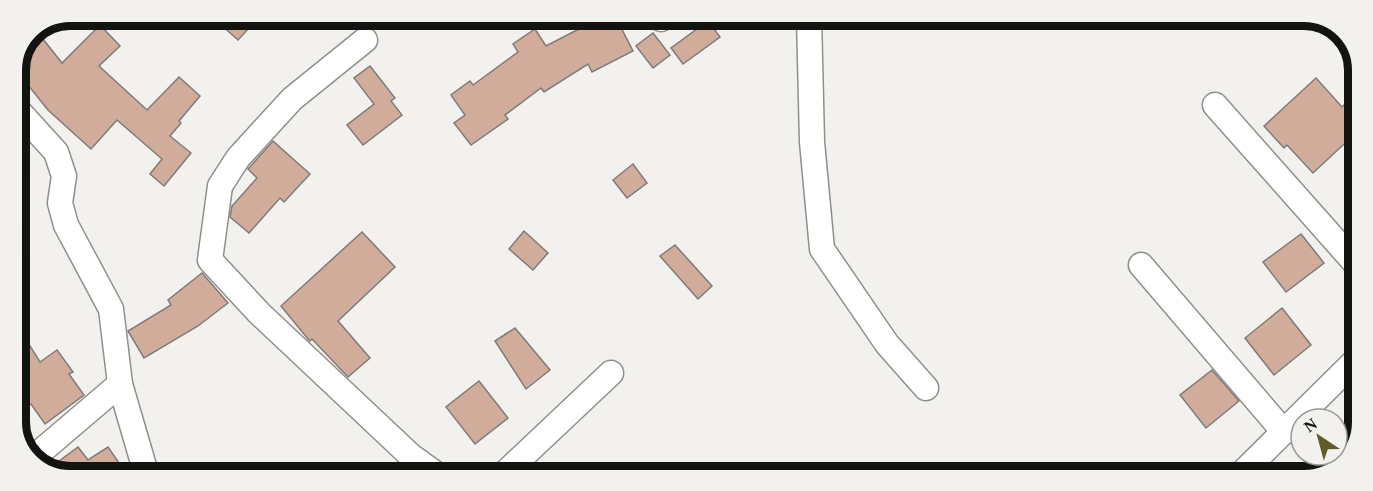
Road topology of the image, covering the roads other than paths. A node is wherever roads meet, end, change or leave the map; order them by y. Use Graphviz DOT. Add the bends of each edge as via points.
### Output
graph roads {
  1 [pos="808,25"];
  2 [pos="365,40"];
  3 [pos="1215,105"];
  4 [pos="25,118"];
  5 [pos="1348,254"];
  6 [pos="1141,265"];
  7 [pos="1348,370"];
  8 [pos="611,373"];
  9 [pos="120,384"];
  10 [pos="926,388"];
  11 [pos="1316,407"];
  12 [pos="1289,429"];
  13 [pos="1284,432"];
  14 [pos="39,453"];
  15 [pos="144,466"];
  16 [pos="425,466"];
  17 [pos="512,466"];
  18 [pos="1249,466"];
  1 -- 10 [label="street" via="812,142 822,249 887,345"];
  2 -- 16 [label="street" via="292,99 238,158 220,186 210,260 259,313"];
  3 -- 5 [label="street"];
  4 -- 9 [label="street" via="56,152 64,176 60,203 66,225 111,309"];
  6 -- 13 [label="street"];
  7 -- 11 [label="street"];
  8 -- 17 [label="street"];
  9 -- 14 [label="street"];
  9 -- 15 [label="street"];
  12 -- 13 [label="street"];
  13 -- 18 [label="street"];
}
